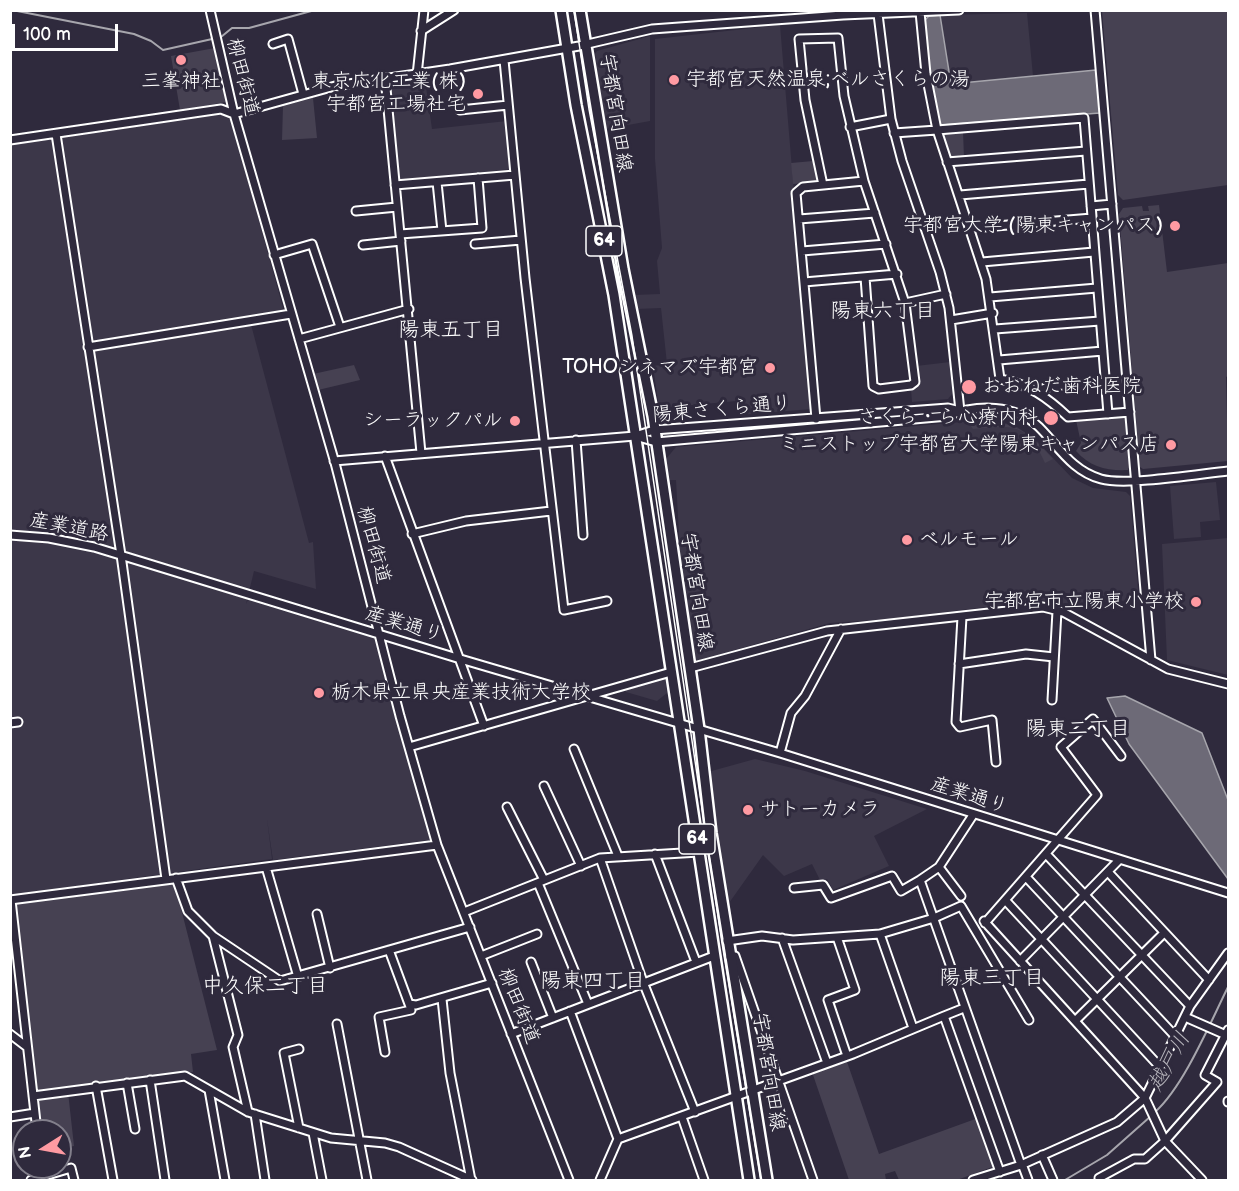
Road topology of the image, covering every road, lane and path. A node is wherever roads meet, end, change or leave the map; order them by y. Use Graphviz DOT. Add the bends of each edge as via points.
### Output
graph roads {
  1 [pos="210,10"];
  2 [pos="424,10"];
  3 [pos="454,10"];
  4 [pos="561,10"];
  5 [pos="580,10"];
  6 [pos="959,10"];
  7 [pos="1095,10"];
  8 [pos="924,12"];
  9 [pos="842,13"];
  10 [pos="882,13"];
  11 [pos="421,31"];
  12 [pos="273,44"];
  13 [pos="585,44"];
  14 [pos="567,48"];
  15 [pos="504,60"];
  16 [pos="417,75"];
  17 [pos="385,78"];
  18 [pos="303,94"];
  19 [pos="508,105"];
  20 [pos="459,110"];
  21 [pos="234,114"];
  22 [pos="891,118"];
  23 [pos="850,127"];
  24 [pos="937,130"];
  25 [pos="894,133"];
  26 [pos="56,134"];
  27 [pos="10,140"];
  28 [pos="1086,151"];
  29 [pos="947,162"];
  30 [pos="515,175"];
  31 [pos="478,178"];
  32 [pos="864,181"];
  33 [pos="437,182"];
  34 [pos="1089,184"];
  35 [pos="395,185"];
  36 [pos="824,185"];
  37 [pos="960,195"];
  38 [pos="1112,204"];
  39 [pos="1091,206"];
  40 [pos="397,207"];
  41 [pos="356,211"];
  42 [pos="875,213"];
  43 [pos="1092,218"];
  44 [pos="799,219"];
  45 [pos="972,228"];
  46 [pos="442,231"];
  47 [pos="400,238"];
  48 [pos="521,240"];
  49 [pos="475,244"];
  50 [pos="886,244"];
  51 [pos="363,245"];
  52 [pos="802,251"];
  53 [pos="1094,252"];
  54 [pos="274,255"];
  55 [pos="982,262"];
  56 [pos="897,274"];
  57 [pos="865,278"];
  58 [pos="804,282"];
  59 [pos="1097,288"];
  60 [pos="946,294"];
  61 [pos="990,297"];
  62 [pos="905,303"];
  63 [pos="409,309"];
  64 [pos="993,313"];
  65 [pos="291,314"];
  66 [pos="951,320"];
  67 [pos="1100,321"];
  68 [pos="340,327"];
  69 [pos="995,329"];
  70 [pos="299,339"];
  71 [pos="88,347"];
  72 [pos="1103,351"];
  73 [pos="999,360"];
  74 [pos="1106,382"];
  75 [pos="1037,391"];
  76 [pos="960,411"];
  77 [pos="1130,412"];
  78 [pos="1108,414"];
  79 [pos="816,419"];
  80 [pos="654,430"];
  81 [pos="634,436"];
  82 [pos="576,440"];
  83 [pos="656,441"];
  84 [pos="543,442"];
  85 [pos="422,453"];
  86 [pos="385,456"];
  87 [pos="334,461"];
  88 [pos="1228,471"];
  89 [pos="1135,480"];
  90 [pos="551,511"];
  91 [pos="412,534"];
  92 [pos="10,535"];
  93 [pos="584,535"];
  94 [pos="120,555"];
  95 [pos="608,601"];
  96 [pos="1057,610"];
  97 [pos="962,616"];
  98 [pos="842,628"];
  99 [pos="379,634"];
  100 [pos="1054,657"];
  101 [pos="457,658"];
  102 [pos="1151,660"];
  103 [pos="960,664"];
  104 [pos="690,668"];
  105 [pos="671,672"];
  106 [pos="1228,684"];
  107 [pos="587,697"];
  108 [pos="1052,700"];
  109 [pos="679,723"];
  110 [pos="484,726"];
  111 [pos="699,729"];
  112 [pos="409,747"];
  113 [pos="574,749"];
  114 [pos="780,753"];
  115 [pos="1121,756"];
  116 [pos="996,762"];
  117 [pos="544,786"];
  118 [pos="507,807"];
  119 [pos="973,815"];
  120 [pos="1058,842"];
  121 [pos="437,845"];
  122 [pos="699,852"];
  123 [pos="655,854"];
  124 [pos="1047,855"];
  125 [pos="618,856"];
  126 [pos="600,858"];
  127 [pos="1119,860"];
  128 [pos="581,866"];
  129 [pos="266,867"];
  130 [pos="939,867"];
  131 [pos="1108,872"];
  132 [pos="176,878"];
  133 [pos="1027,878"];
  134 [pos="166,879"];
  135 [pos="920,880"];
  136 [pos="541,882"];
  137 [pos="794,888"];
  138 [pos="1228,893"];
  139 [pos="1085,895"];
  140 [pos="961,896"];
  141 [pos="11,900"];
  142 [pos="1006,902"];
  143 [pos="464,912"];
  144 [pos="317,914"];
  145 [pos="1064,917"];
  146 [pos="934,918"];
  147 [pos="470,927"];
  148 [pos="1164,933"];
  149 [pos="537,934"];
  150 [pos="880,934"];
  151 [pos="213,936"];
  152 [pos="837,937"];
  153 [pos="782,938"];
  154 [pos="1041,940"];
  155 [pos="727,941"];
  156 [pos="389,950"];
  157 [pos="1228,953"];
  158 [pos="1141,954"];
  159 [pos="481,956"];
  160 [pos="714,956"];
  161 [pos="730,957"];
  162 [pos="1020,961"];
  163 [pos="531,962"];
  164 [pos="696,962"];
  165 [pos="330,969"];
  166 [pos="1119,976"];
  167 [pos="298,977"];
  168 [pos="1209,980"];
  169 [pos="643,982"];
  170 [pos="492,983"];
  171 [pos="442,999"];
  172 [pos="1096,999"];
  173 [pos="409,1004"];
  174 [pos="588,1004"];
  175 [pos="1190,1006"];
  176 [pos="964,1008"];
  177 [pos="570,1011"];
  178 [pos="944,1016"];
  179 [pos="1185,1017"];
  180 [pos="553,1018"];
  181 [pos="1029,1020"];
  182 [pos="1075,1021"];
  183 [pos="337,1024"];
  184 [pos="913,1028"];
  185 [pos="1227,1033"];
  186 [pos="10,1034"];
  187 [pos="511,1034"];
  188 [pos="1175,1036"];
  189 [pos="27,1047"];
  190 [pos="299,1049"];
  191 [pos="385,1052"];
  192 [pos="847,1056"];
  193 [pos="827,1063"];
  194 [pos="1160,1068"];
  195 [pos="150,1080"];
  196 [pos="779,1080"];
  197 [pos="127,1083"];
  198 [pos="96,1086"];
  199 [pos="209,1090"];
  200 [pos="753,1090"];
  201 [pos="33,1096"];
  202 [pos="736,1096"];
  203 [pos="1145,1098"];
  204 [pos="695,1112"];
  205 [pos="35,1113"];
  206 [pos="252,1113"];
  207 [pos="10,1117"];
  208 [pos="681,1117"];
  209 [pos="36,1119"];
  210 [pos="298,1128"];
  211 [pos="135,1129"];
  212 [pos="313,1133"];
  213 [pos="618,1139"];
  214 [pos="359,1141"];
  215 [pos="1165,1141"];
  216 [pos="1042,1155"];
  217 [pos="1022,1165"];
  218 [pos="1000,1172"];
  219 [pos="1099,1178"];
  220 [pos="31,1180"];
  221 [pos="74,1180"];
  222 [pos="113,1180"];
  223 [pos="165,1180"];
  224 [pos="225,1180"];
  225 [pos="265,1180"];
  226 [pos="322,1180"];
  227 [pos="367,1180"];
  228 [pos="472,1180"];
  229 [pos="569,1180"];
  230 [pos="600,1180"];
  231 [pos="704,1180"];
  232 [pos="749,1180"];
  233 [pos="767,1180"];
  234 [pos="813,1180"];
  235 [pos="974,1180"];
  236 [pos="1028,1180"];
  237 [pos="1053,1180"];
  238 [pos="1202,1180"];
  1 -- 21 [label="street, 柳田街道"];
  2 -- 11 [label="street"];
  3 -- 11 [label="street"];
  4 -- 14 [label="main road, 宇都宮向田線 / 64"];
  5 -- 13 [label="main road, 宇都宮向田線 / 64"];
  6 -- 8 [label="street"];
  7 -- 38 [label="street"];
  8 -- 10 [label="street"];
  8 -- 24 [label="street" via="926,74"];
  9 -- 10 [label="street"];
  9 -- 13 [label="street" via="667,27"];
  10 -- 22 [label="street"];
  11 -- 16 [label="street"];
  12 -- 18 [label="street" via="288,39"];
  13 -- 14 [label="street"];
  13 -- 80 [label="main road, 宇都宮向田線 / 64"];
  14 -- 15 [label="street"];
  14 -- 81 [label="main road, 宇都宮向田線 / 64" via="610,270"];
  15 -- 16 [label="street"];
  15 -- 19 [label="street"];
  16 -- 17 [label="street"];
  17 -- 18 [label="street"];
  17 -- 35 [label="street"];
  18 -- 21 [label="street"];
  19 -- 20 [label="street"];
  19 -- 30 [label="street"];
  21 -- 26 [label="street" via="221,109"];
  21 -- 54 [label="street, 柳田街道"];
  22 -- 23 [label="street"];
  22 -- 25 [label="street"];
  23 -- 32 [label="street"];
  23 -- 36 [label="street" via="838,38 799,39 805,100"];
  24 -- 25 [label="street"];
  24 -- 28 [label="street" via="1083,118"];
  24 -- 29 [label="street"];
  25 -- 60 [label="street"];
  26 -- 27 [label="street"];
  26 -- 71 [label="street"];
  28 -- 29 [label="street"];
  28 -- 34 [label="street"];
  29 -- 37 [label="street"];
  30 -- 31 [label="street"];
  30 -- 48 [label="street"];
  31 -- 33 [label="street"];
  31 -- 46 [label="street" via="482,228"];
  32 -- 36 [label="street"];
  32 -- 42 [label="street"];
  33 -- 35 [label="street"];
  33 -- 46 [label="street"];
  34 -- 37 [label="street"];
  34 -- 39 [label="street"];
  35 -- 40 [label="street"];
  36 -- 44 [label="street" via="803,187 796,193"];
  37 -- 45 [label="street"];
  38 -- 39 [label="street"];
  38 -- 77 [label="street"];
  39 -- 43 [label="street"];
  40 -- 41 [label="street"];
  40 -- 47 [label="street"];
  42 -- 44 [label="street"];
  42 -- 50 [label="street"];
  43 -- 45 [label="street"];
  43 -- 53 [label="street"];
  44 -- 52 [label="street"];
  45 -- 55 [label="street"];
  46 -- 47 [label="street"];
  47 -- 51 [label="street"];
  47 -- 63 [label="street"];
  48 -- 49 [label="street"];
  48 -- 84 [label="street"];
  50 -- 52 [label="street"];
  50 -- 56 [label="street"];
  52 -- 58 [label="street"];
  53 -- 55 [label="street"];
  53 -- 59 [label="street"];
  54 -- 65 [label="street, 柳田街道"];
  54 -- 68 [label="street" via="312,244"];
  55 -- 61 [label="street"];
  56 -- 57 [label="street"];
  56 -- 62 [label="street"];
  57 -- 58 [label="street"];
  57 -- 62 [label="street" via="873,386 879,389 915,382"];
  58 -- 79 [label="street"];
  59 -- 61 [label="street"];
  59 -- 67 [label="street"];
  60 -- 62 [label="street"];
  60 -- 66 [label="street"];
  61 -- 64 [label="street"];
  63 -- 68 [label="street"];
  63 -- 85 [label="street"];
  64 -- 66 [label="street"];
  64 -- 69 [label="street"];
  65 -- 70 [label="street, 柳田街道"];
  65 -- 71 [label="street"];
  66 -- 76 [label="street"];
  67 -- 69 [label="street"];
  67 -- 72 [label="street"];
  68 -- 70 [label="street"];
  69 -- 73 [label="street"];
  70 -- 87 [label="street, 柳田街道"];
  71 -- 94 [label="street"];
  72 -- 73 [label="street"];
  72 -- 74 [label="street"];
  73 -- 75 [label="street" via="1000,379"];
  74 -- 75 [label="street" via="1051,386"];
  74 -- 78 [label="street"];
  75 -- 78 [label="street" via="1068,417"];
  76 -- 79 [label="street, 陽東さくら通り" via="948,408"];
  76 -- 83 [label="street, 陽東さくら通り" via="948,416"];
  76 -- 89 [label="street, 陽東さくら通り" via="990,408 1015,412 1037,426 1081,471 1102,479"];
  77 -- 78 [label="street"];
  77 -- 89 [label="street"];
  79 -- 80 [label="street, 陽東さくら通り"];
  80 -- 81 [label="street, 陽東さくら通り"];
  80 -- 83 [label="main road, 宇都宮向田線 / 64"];
  81 -- 82 [label="street"];
  81 -- 83 [label="street, 陽東さくら通り"];
  81 -- 105 [label="main road, 宇都宮向田線 / 64"];
  82 -- 84 [label="street"];
  82 -- 93 [label="street"];
  83 -- 104 [label="main road, 宇都宮向田線 / 64"];
  84 -- 85 [label="street"];
  84 -- 90 [label="street"];
  85 -- 86 [label="street"];
  86 -- 87 [label="street"];
  86 -- 91 [label="street"];
  87 -- 99 [label="street, 柳田街道"];
  88 -- 89 [label="street, 陽東さくら通り"];
  89 -- 102 [label="street"];
  90 -- 91 [label="street" via="466,521"];
  90 -- 95 [label="street" via="564,610"];
  91 -- 101 [label="street"];
  92 -- 94 [label="street, 産業道路" via="63,540"];
  94 -- 99 [label="street, 産業通り"];
  94 -- 134 [label="street"];
  96 -- 97 [label="street" via="1043,607"];
  96 -- 100 [label="street"];
  96 -- 102 [label="street"];
  97 -- 98 [label="street"];
  97 -- 103 [label="street"];
  98 -- 104 [label="street"];
  98 -- 114 [label="street" via="805,696 791,713"];
  99 -- 101 [label="street, 産業通り"];
  99 -- 112 [label="street, 柳田街道"];
  100 -- 103 [label="street" via="1026,654"];
  100 -- 108 [label="street"];
  101 -- 107 [label="street, 産業通り"];
  101 -- 110 [label="street"];
  102 -- 106 [label="street" via="1168,669"];
  103 -- 116 [label="street" via="956,722 960,727 992,720"];
  104 -- 111 [label="main road, 宇都宮向田線 / 64"];
  105 -- 107 [label="street"];
  105 -- 109 [label="main road, 宇都宮向田線 / 64"];
  107 -- 109 [label="street, 産業通り"];
  107 -- 110 [label="street"];
  109 -- 111 [label="street"];
  109 -- 122 [label="main road, 宇都宮向田線 / 64"];
  110 -- 112 [label="street"];
  111 -- 114 [label="street, 産業通り"];
  111 -- 155 [label="main road, 宇都宮向田線 / 64"];
  112 -- 121 [label="street, 柳田街道"];
  113 -- 125 [label="street"];
  114 -- 119 [label="street, 産業通り"];
  115 -- 120 [label="street" via="1093,719 1061,747 1097,795"];
  117 -- 128 [label="street"];
  118 -- 136 [label="street"];
  119 -- 120 [label="street, 産業通り"];
  119 -- 130 [label="street"];
  120 -- 124 [label="street"];
  120 -- 127 [label="street, 産業通り"];
  121 -- 129 [label="street"];
  121 -- 143 [label="street, 柳田街道"];
  122 -- 123 [label="street"];
  122 -- 160 [label="main road, 宇都宮向田線 / 64"];
  123 -- 125 [label="street"];
  123 -- 164 [label="street"];
  124 -- 133 [label="street"];
  124 -- 139 [label="street"];
  125 -- 126 [label="street"];
  126 -- 128 [label="street"];
  126 -- 169 [label="street"];
  127 -- 131 [label="street"];
  127 -- 138 [label="street, 産業通り"];
  128 -- 136 [label="street"];
  129 -- 132 [label="street"];
  129 -- 167 [label="street"];
  130 -- 135 [label="street"];
  130 -- 140 [label="street"];
  131 -- 139 [label="street"];
  131 -- 148 [label="street"];
  132 -- 134 [label="street"];
  132 -- 151 [label="street" via="188,911"];
  133 -- 142 [label="street"];
  133 -- 145 [label="street"];
  134 -- 141 [label="street"];
  135 -- 137 [label="street" via="901,891 892,876 831,898 822,885"];
  135 -- 146 [label="street"];
  136 -- 143 [label="street"];
  136 -- 174 [label="street"];
  139 -- 145 [label="street"];
  139 -- 158 [label="street"];
  141 -- 189 [label="street"];
  142 -- 154 [label="street"];
  142 -- 162 [label="street" via="985,922"];
  143 -- 147 [label="street, 柳田街道"];
  144 -- 165 [label="street"];
  145 -- 154 [label="street"];
  145 -- 166 [label="street"];
  146 -- 150 [label="street"];
  146 -- 176 [label="street"];
  146 -- 181 [label="street" via="961,906"];
  147 -- 156 [label="street"];
  147 -- 159 [label="street, 柳田街道"];
  148 -- 158 [label="street"];
  148 -- 168 [label="street"];
  149 -- 159 [label="street"];
  150 -- 152 [label="street"];
  150 -- 184 [label="street"];
  151 -- 167 [label="street" via="280,981"];
  151 -- 206 [label="street" via="238,1035 233,1047"];
  152 -- 153 [label="street"];
  152 -- 192 [label="street" via="855,990 828,1000"];
  153 -- 155 [label="street" via="762,936"];
  153 -- 193 [label="street"];
  154 -- 162 [label="street"];
  154 -- 172 [label="street"];
  155 -- 161 [label="main road, 宇都宮向田線 / 64"];
  156 -- 165 [label="street"];
  156 -- 173 [label="street"];
  157 -- 168 [label="street"];
  158 -- 166 [label="street"];
  158 -- 175 [label="street"];
  159 -- 170 [label="street, 柳田街道"];
  160 -- 164 [label="street"];
  160 -- 202 [label="main road, 宇都宮向田線 / 64"];
  161 -- 196 [label="street" via="735,956"];
  161 -- 200 [label="main road, 宇都宮向田線 / 64"];
  162 -- 182 [label="street"];
  163 -- 180 [label="street"];
  164 -- 169 [label="street"];
  165 -- 167 [label="street"];
  166 -- 172 [label="street"];
  166 -- 188 [label="street"];
  168 -- 175 [label="street"];
  169 -- 174 [label="street"];
  169 -- 204 [label="street"];
  170 -- 171 [label="street"];
  170 -- 187 [label="street, 柳田街道"];
  171 -- 173 [label="street"];
  171 -- 228 [label="street" via="450,1073"];
  172 -- 182 [label="street"];
  172 -- 194 [label="street"];
  173 -- 191 [label="street" via="411,1010 379,1017"];
  174 -- 177 [label="street"];
  175 -- 179 [label="street"];
  176 -- 178 [label="street"];
  176 -- 217 [label="street"];
  177 -- 180 [label="street"];
  177 -- 213 [label="street"];
  178 -- 184 [label="street"];
  178 -- 218 [label="street"];
  179 -- 185 [label="street"];
  179 -- 188 [label="street"];
  180 -- 187 [label="street"];
  182 -- 203 [label="street"];
  183 -- 214 [label="street"];
  184 -- 192 [label="street"];
  185 -- 215 [label="street" via="1205,1075 1217,1082"];
  186 -- 189 [label="street"];
  187 -- 229 [label="street, 柳田街道"];
  188 -- 194 [label="street"];
  189 -- 201 [label="street"];
  190 -- 210 [label="street" via="284,1053"];
  192 -- 193 [label="street"];
  193 -- 196 [label="street"];
  194 -- 203 [label="street"];
  195 -- 197 [label="street"];
  195 -- 199 [label="street" via="185,1076"];
  195 -- 223 [label="street"];
  196 -- 200 [label="street"];
  196 -- 234 [label="street"];
  197 -- 198 [label="street"];
  197 -- 211 [label="street"];
  198 -- 201 [label="street"];
  198 -- 222 [label="street"];
  199 -- 206 [label="street"];
  199 -- 224 [label="street"];
  200 -- 202 [label="street"];
  200 -- 233 [label="main road, 宇都宮向田線 / 64"];
  201 -- 205 [label="street"];
  202 -- 204 [label="street"];
  202 -- 232 [label="main road, 宇都宮向田線 / 64"];
  203 -- 215 [label="street"];
  203 -- 216 [label="street" via="1117,1122"];
  204 -- 208 [label="street"];
  205 -- 207 [label="street"];
  205 -- 209 [label="street"];
  206 -- 210 [label="street"];
  206 -- 225 [label="street"];
  208 -- 213 [label="street"];
  208 -- 231 [label="street"];
  210 -- 212 [label="street"];
  212 -- 214 [label="street"];
  212 -- 226 [label="street"];
  213 -- 230 [label="street"];
  214 -- 227 [label="street"];
  214 -- 228 [label="street" via="399,1147"];
  215 -- 219 [label="street" via="1145,1159 1134,1159"];
  215 -- 238 [label="street"];
  216 -- 217 [label="street"];
  216 -- 237 [label="street"];
  217 -- 218 [label="street"];
  217 -- 236 [label="street"];
  218 -- 235 [label="street"];
  220 -- 221 [label="street" via="71,1168"];
}
